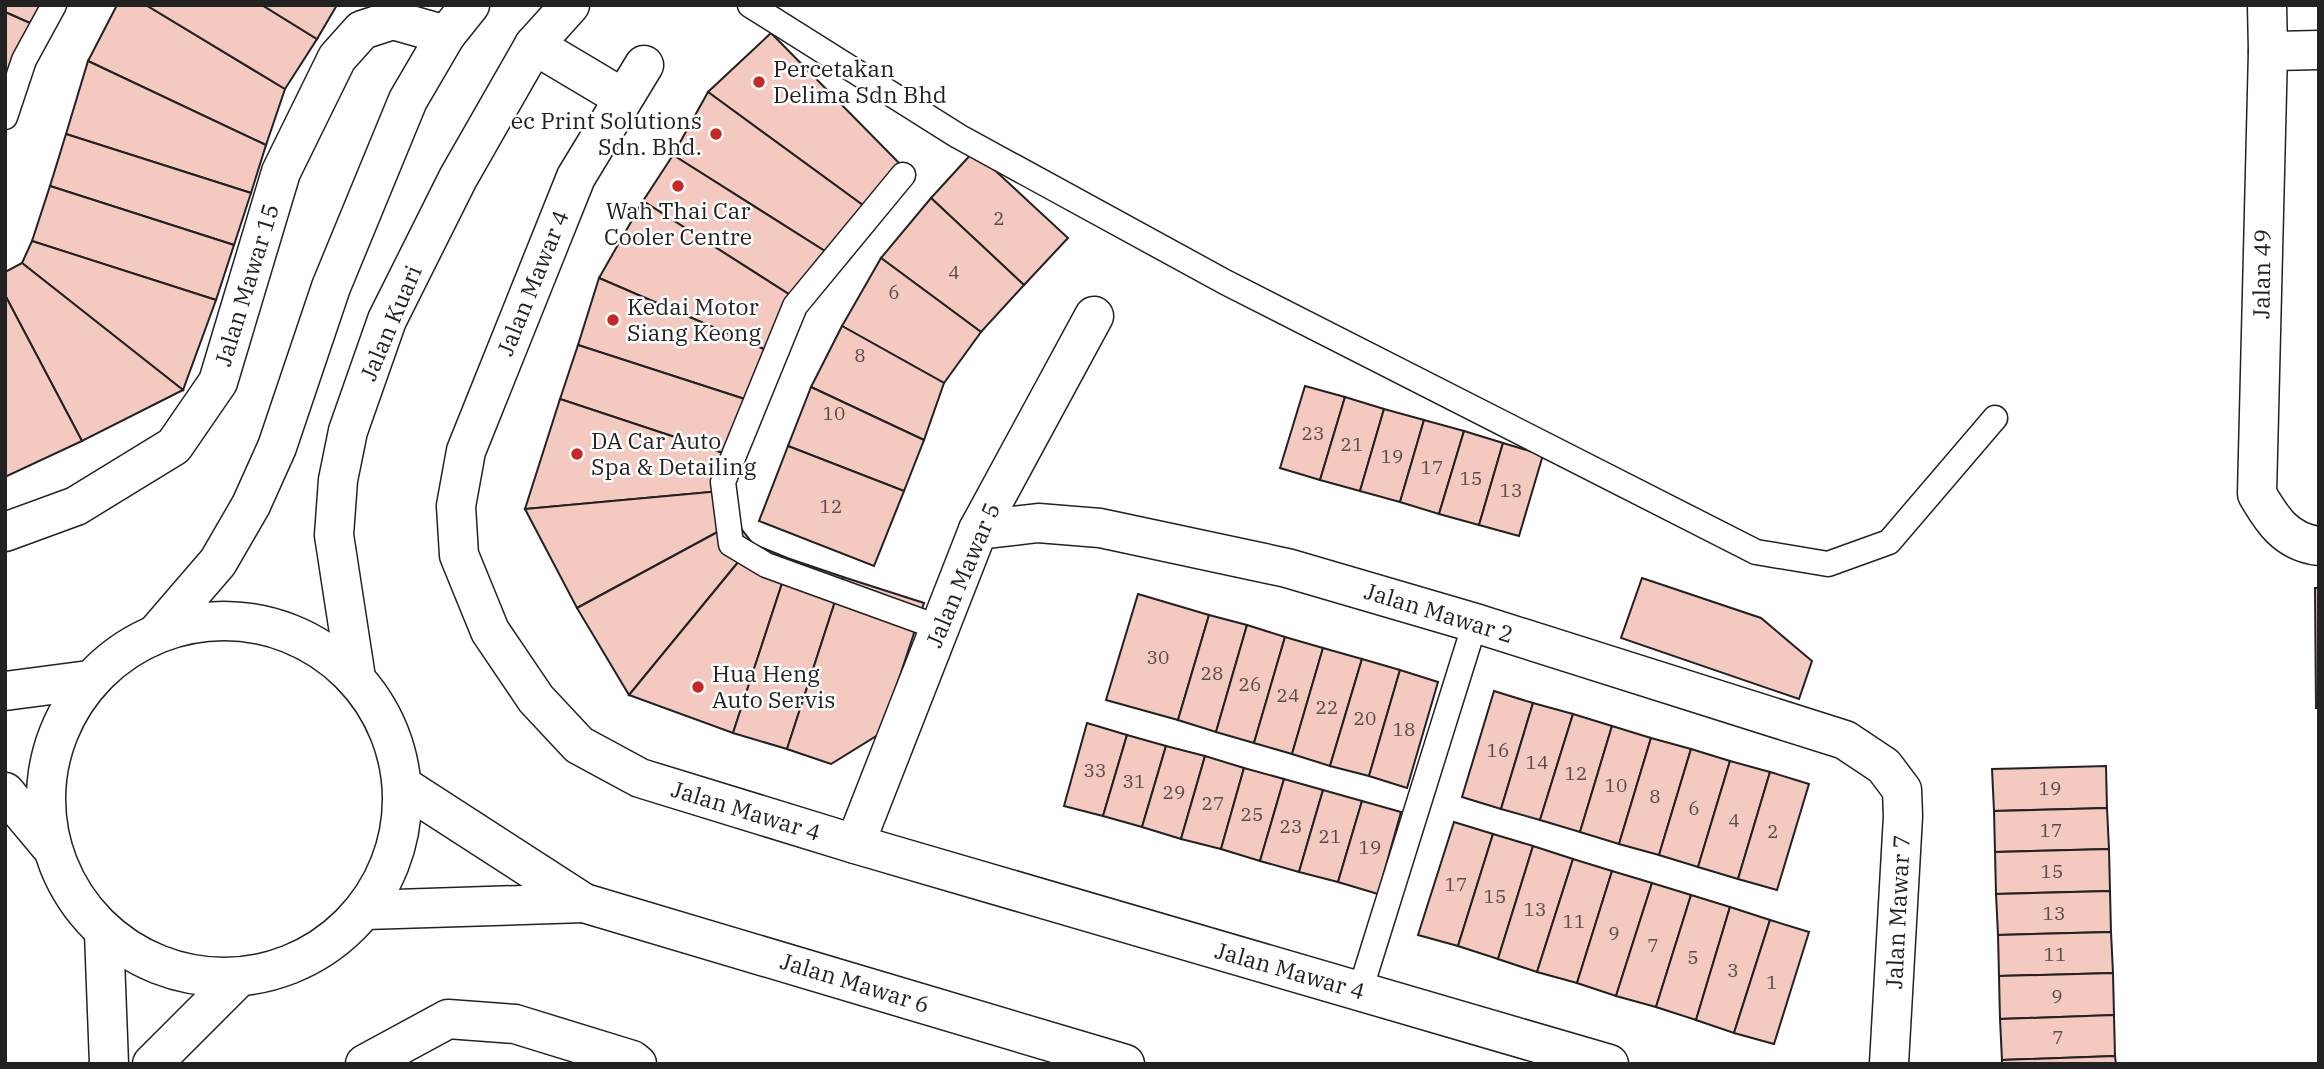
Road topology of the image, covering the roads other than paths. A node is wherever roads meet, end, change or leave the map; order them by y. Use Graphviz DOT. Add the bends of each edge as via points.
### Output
graph roads {
  1 [pos="54,5"];
  2 [pos="470,5"];
  3 [pos="570,5"];
  4 [pos="750,5"];
  5 [pos="2267,5"];
  6 [pos="446,35"];
  7 [pos="534,45"];
  8 [pos="2319,50"];
  9 [pos="2268,51"];
  10 [pos="643,65"];
  11 [pos="623,98"];
  12 [pos="5,117"];
  13 [pos="903,175"];
  14 [pos="1094,316"];
  15 [pos="1995,418"];
  16 [pos="978,530"];
  17 [pos="5,532"];
  18 [pos="2302,540"];
  19 [pos="1475,623"];
  20 [pos="940,628"];
  21 [pos="156,634"];
  22 [pos="356,678"];
  23 [pos="89,680"];
  24 [pos="5,691"];
  25 [pos="1884,766"];
  26 [pos="403,786"];
  27 [pos="5,792"];
  28 [pos="855,844"];
  29 [pos="51,847"];
  30 [pos="584,903"];
  31 [pos="365,910"];
  32 [pos="104,933"];
  33 [pos="239,977"];
  34 [pos="1360,992"];
  35 [pos="108,1064"];
  36 [pos="152,1064"];
  37 [pos="365,1064"];
  38 [pos="637,1064"];
  39 [pos="1125,1064"];
  40 [pos="1609,1064"];
  41 [pos="1889,1064"];
  1 -- 12 [label="lane" via="24,60"];
  2 -- 6 [label="street"];
  3 -- 7 [label="street, Jalan Kuari"];
  4 -- 15 [label="lane" via="958,136 1225,282 1756,552 1828,564 1889,542"];
  5 -- 9 [label="street, Jalan 49"];
  6 -- 17 [label="street, Jalan Mawar 15" via="393,20 362,30 337,58 281,172 218,382 174,446 76,506"];
  6 -- 21 [label="street" via="403,112 331,287 251,505 218,562"];
  7 -- 11 [label="street"];
  7 -- 22 [label="street, Jalan Kuari" via="458,178 387,320 348,431 334,535"];
  8 -- 9 [label="street"];
  9 -- 18 [label="street, Jalan 49" via="2257,494 2276,525"];
  10 -- 11 [label="street, Jalan Mawar 4"];
  11 -- 28 [label="street, Jalan Mawar 4" via="576,177 466,451 456,506 460,555 490,631 536,699 579,745 640,778"];
  13 -- 20 [label="lane" via="795,306 723,482 731,544 766,565"];
  14 -- 16 [label="street, Jalan Mawar 5"];
  16 -- 19 [label="street, Jalan Mawar 2" via="1038,523 1100,528 1287,568"];
  16 -- 20 [label="street, Jalan Mawar 5"];
  19 -- 25 [label="street, Jalan Mawar 2" via="1845,740"];
  19 -- 34 [label="lane"];
  20 -- 28 [label="street, Jalan Mawar 5"];
  21 -- 22 [label="street" via="209,621 263,625 314,644"];
  21 -- 23 [label="street" via="119,653"];
  22 -- 26 [label="street" via="389,728"];
  23 -- 24 [label="street"];
  23 -- 29 [label="street" via="58,730 44,788"];
  25 -- 41 [label="street, Jalan Mawar 7" via="1902,790 1903,816"];
  26 -- 30 [label="street, Jalan Mawar 6"];
  26 -- 31 [label="street" via="401,830 387,873"];
  27 -- 29 [label="street"];
  28 -- 34 [label="street, Jalan Mawar 4"];
  29 -- 32 [label="street" via="72,893"];
  30 -- 31 [label="street, Jalan Mawar 6"];
  30 -- 39 [label="street, Jalan Mawar 6"];
  31 -- 33 [label="street" via="330,943 287,966"];
  32 -- 33 [label="street" via="144,959 191,975"];
  32 -- 35 [label="street"];
  33 -- 36 [label="street"];
  34 -- 40 [label="street, Jalan Mawar 4"];
  37 -- 38 [label="street" via="448,1019 515,1024"];
}
